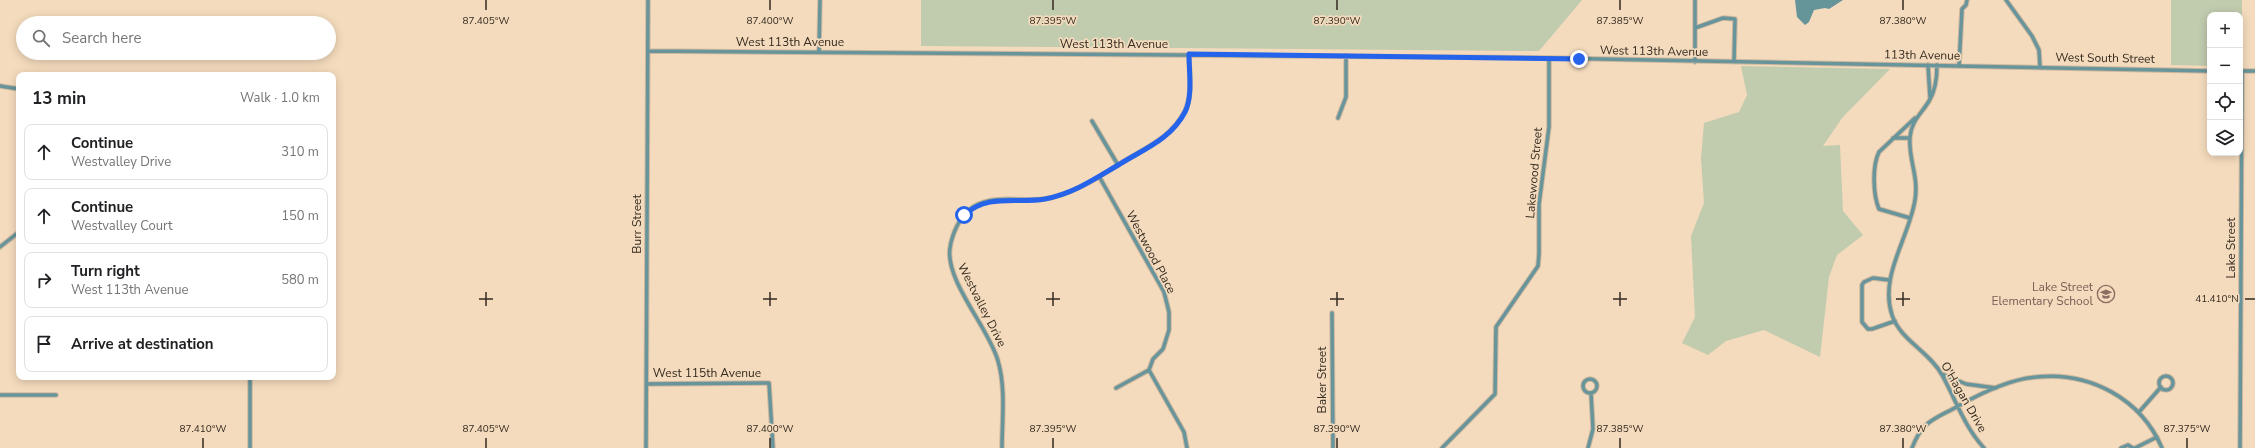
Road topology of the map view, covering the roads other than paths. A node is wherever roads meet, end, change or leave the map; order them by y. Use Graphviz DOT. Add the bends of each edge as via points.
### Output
graph roads {
  1 [pos="648,0"];
  2 [pos="820,0"];
  3 [pos="1695,0"];
  4 [pos="1967,0"];
  5 [pos="2006,0"];
  6 [pos="1695,28"];
  7 [pos="649,51"];
  8 [pos="819,52"];
  9 [pos="1189,54"];
  10 [pos="1346,56"];
  11 [pos="1550,58"];
  12 [pos="1695,62"];
  13 [pos="1734,62"];
  14 [pos="1844,65"];
  15 [pos="1928,65"];
  16 [pos="1937,66"];
  17 [pos="1959,66"];
  18 [pos="1999,66"];
  19 [pos="2040,67"];
  20 [pos="2207,71"];
  21 [pos="2243,71"];
  22 [pos="2255,71"];
  23 [pos="2241,84"];
  24 [pos="0,86"];
  25 [pos="16,89"];
  26 [pos="1930,98"];
  27 [pos="1919,113"];
  28 [pos="1338,118"];
  29 [pos="1092,121"];
  30 [pos="1894,138"];
  31 [pos="1909,138"];
  32 [pos="1118,165"];
  33 [pos="1100,178"];
  34 [pos="1910,218"];
  35 [pos="16,234"];
  36 [pos="0,247"];
  37 [pos="1889,280"];
  38 [pos="1332,313"];
  39 [pos="1895,321"];
  40 [pos="1149,370"];
  41 [pos="1942,374"];
  42 [pos="250,380"];
  43 [pos="646,384"];
  44 [pos="2161,387"];
  45 [pos="1116,388"];
  46 [pos="1997,388"];
  47 [pos="1591,393"];
  48 [pos="0,395"];
  49 [pos="56,395"];
  50 [pos="1957,407"];
  51 [pos="2138,412"];
  52 [pos="2157,437"];
  53 [pos="250,448"];
  54 [pos="646,448"];
  55 [pos="773,448"];
  56 [pos="1002,448"];
  57 [pos="1187,448"];
  58 [pos="1333,448"];
  59 [pos="1442,448"];
  60 [pos="1588,448"];
  61 [pos="1912,448"];
  62 [pos="1984,448"];
  63 [pos="2121,448"];
  64 [pos="2134,448"];
  65 [pos="2162,448"];
  66 [pos="2240,448"];
  1 -- 7 [label="street, Burr Street"];
  2 -- 8 [label="street"];
  3 -- 6 [label="street"];
  4 -- 17 [label="street" via="1962,9"];
  5 -- 19 [label="street" via="2040,50"];
  6 -- 12 [label="street"];
  6 -- 13 [label="street" via="1723,18 1735,19"];
  7 -- 8 [label="street, West 113th Avenue"];
  7 -- 43 [label="street, Burr Street"];
  8 -- 9 [label="street, West 113th Avenue"];
  9 -- 10 [label="street, West 113th Avenue"];
  9 -- 32 [label="street, Westvalley Drive" via="1190,87 1186,110 1173,129 1156,144"];
  10 -- 11 [label="street, West 113th Avenue"];
  10 -- 28 [label="street" via="1346,98"];
  11 -- 12 [label="street, West 113th Avenue"];
  11 -- 59 [label="street, Lakewood Street" via="1549,127 1539,204 1538,266 1496,327 1495,394"];
  12 -- 13 [label="street, West 113th Avenue"];
  13 -- 14 [label="street, West 113th Avenue"];
  14 -- 15 [label="street, 113th Avenue"];
  15 -- 16 [label="street, 113th Avenue"];
  15 -- 26 [label="street"];
  16 -- 17 [label="street, 113th Avenue"];
  16 -- 26 [label="street, O'Hagan Drive" via="1937,76"];
  17 -- 18 [label="street, 113th Avenue"];
  18 -- 19 [label="street, West South Street"];
  19 -- 20 [label="street, West South Street"];
  21 -- 22 [label="street"];
  23 -- 66 [label="street, Lake Street"];
  24 -- 25 [label="street"];
  26 -- 27 [label="street, O'Hagan Drive"];
  27 -- 30 [label="street, O'Hagan Drive"];
  27 -- 31 [label="street, O'Hagan Drive" via="1912,124"];
  29 -- 32 [label="street"];
  30 -- 31 [label="street"];
  30 -- 34 [label="street, O'Hagan Drive" via="1876,158 1876,202 1878,209"];
  31 -- 34 [label="street, O'Hagan Drive" via="1917,179"];
  32 -- 33 [label="street, Westvalley Drive"];
  33 -- 40 [label="street, Westwood Place" via="1164,292 1169,312 1169,330 1163,348"];
  33 -- 56 [label="street, Westvalley Drive" via="1044,199 999,199 973,207 964,215 955,230 950,249 950,265 992,344 999,363 1002,385"];
  34 -- 37 [label="street, O'Hagan Drive"];
  35 -- 36 [label="street"];
  37 -- 39 [label="street, O'Hagan Drive" via="1889,302"];
  37 -- 39 [label="street" via="1873,278 1862,285 1862,322 1868,329 1872,329"];
  38 -- 58 [label="street, Baker Street"];
  39 -- 41 [label="street, O'Hagan Drive"];
  40 -- 45 [label="street"];
  40 -- 57 [label="street" via="1184,432"];
  41 -- 46 [label="street" via="1966,384"];
  41 -- 50 [label="street, O'Hagan Drive"];
  42 -- 53 [label="street"];
  43 -- 54 [label="street, Burr Street"];
  43 -- 55 [label="street, West 115th Avenue" via="769,383"];
  44 -- 51 [label="street"];
  46 -- 50 [label="street"];
  46 -- 51 [label="street" via="2035,377 2081,379 2101,385 2117,394"];
  47 -- 60 [label="street" via="1593,429"];
  48 -- 49 [label="street"];
  50 -- 61 [label="street" via="1940,414 1923,427"];
  50 -- 62 [label="street, O'Hagan Drive" via="1972,435"];
  51 -- 52 [label="street"];
  52 -- 64 [label="street"];
  52 -- 65 [label="street"];
  63 -- 64 [label="street" via="2128,444"];
}
